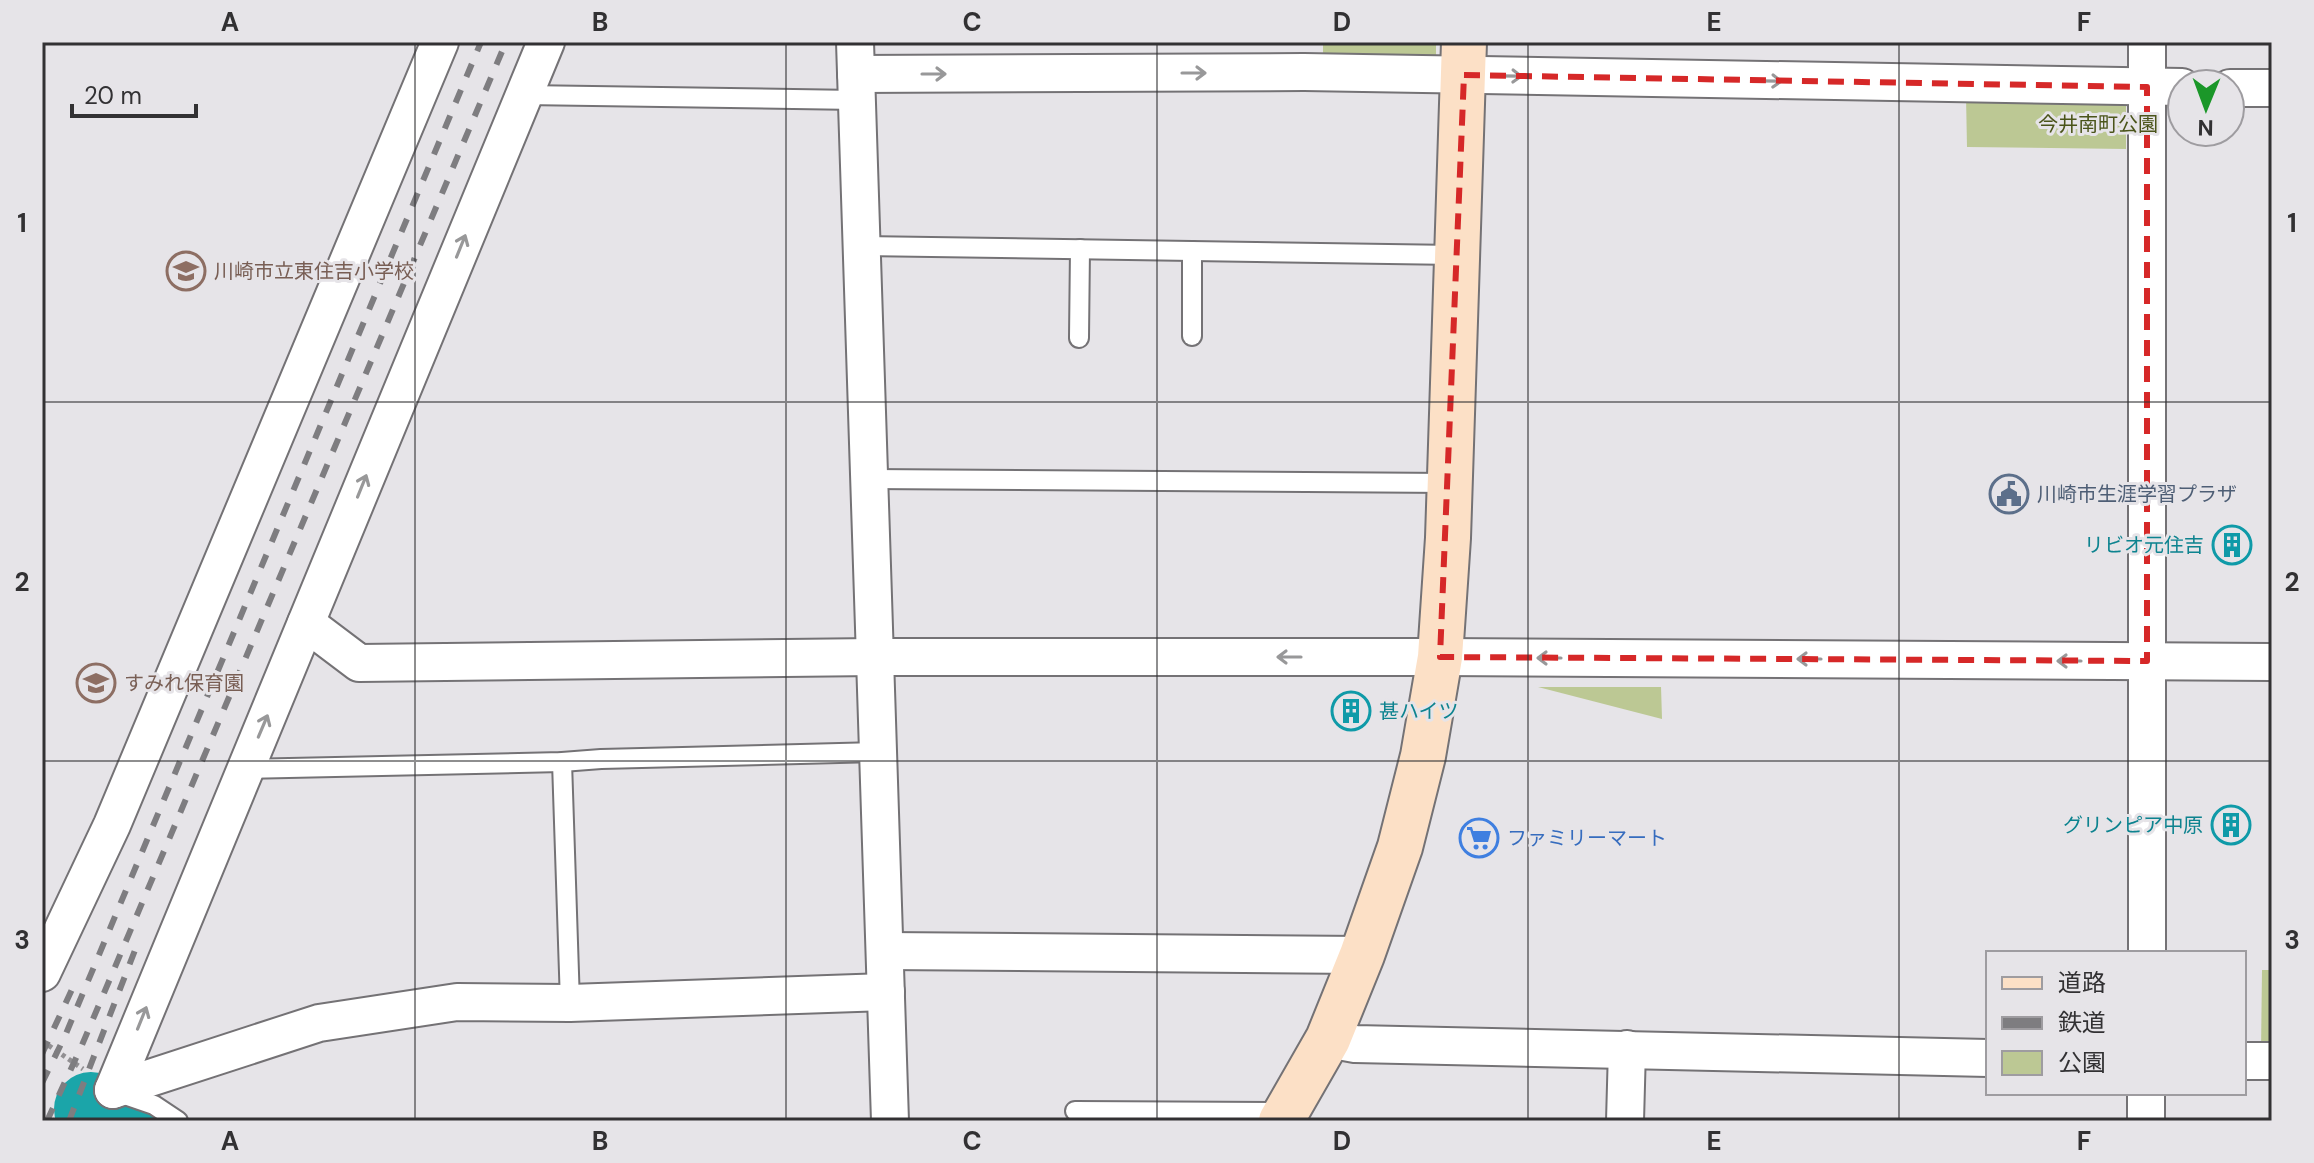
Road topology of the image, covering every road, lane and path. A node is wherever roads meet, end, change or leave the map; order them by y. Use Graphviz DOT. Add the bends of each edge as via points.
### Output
graph roads {
  1 [pos="440,42"];
  2 [pos="546,42"];
  3 [pos="2147,42"];
  4 [pos="1464,59"];
  5 [pos="856,72"];
  6 [pos="2147,87"];
  7 [pos="2166,87"];
  8 [pos="2246,88"];
  9 [pos="2272,88"];
  10 [pos="524,95"];
  11 [pos="862,246"];
  12 [pos="1080,249"];
  13 [pos="1192,251"];
  14 [pos="1456,255"];
  15 [pos="1192,336"];
  16 [pos="1079,338"];
  17 [pos="870,479"];
  18 [pos="1450,483"];
  19 [pos="306,623"];
  20 [pos="875,657"];
  21 [pos="1440,657"];
  22 [pos="2147,661"];
  23 [pos="2272,662"];
  24 [pos="878,752"];
  25 [pos="562,762"];
  26 [pos="246,769"];
  27 [pos="885,951"];
  28 [pos="2147,951"];
  29 [pos="1362,955"];
  30 [pos="42,973"];
  31 [pos="886,992"];
  32 [pos="570,1003"];
  33 [pos="1328,1039"];
  34 [pos="1627,1049"];
  35 [pos="1986,1058"];
  36 [pos="2246,1061"];
  37 [pos="2272,1061"];
  38 [pos="113,1090"];
  39 [pos="2146,1095"];
  40 [pos="1075,1111"];
  41 [pos="1284,1117"];
  42 [pos="178,1121"];
  43 [pos="890,1121"];
  44 [pos="1625,1121"];
  45 [pos="2146,1121"];
  1 -- 30 [label="street" via="112,825"];
  2 -- 10 [label="street"];
  3 -- 6 [label="street"];
  5 -- 4 [label="street, one-way" via="1304,72"];
  4 -- 6 [label="street, one-way"];
  4 -- 14 [label="street"];
  5 -- 10 [label="lane"];
  5 -- 11 [label="street"];
  6 -- 7 [label="street"];
  6 -- 22 [label="street"];
  8 -- 9 [label="street"];
  19 -- 10 [label="street, one-way"];
  11 -- 12 [label="lane"];
  11 -- 17 [label="street"];
  12 -- 13 [label="lane"];
  12 -- 16 [label="lane"];
  13 -- 14 [label="lane"];
  13 -- 15 [label="lane"];
  14 -- 18 [label="street"];
  17 -- 18 [label="lane"];
  17 -- 20 [label="street"];
  18 -- 21 [label="street"];
  19 -- 20 [label="street" via="359,663"];
  26 -- 19 [label="street, one-way"];
  21 -- 20 [label="street, one-way"];
  20 -- 24 [label="street"];
  22 -- 21 [label="street, one-way"];
  21 -- 29 [label="street" via="1412,802"];
  22 -- 23 [label="street"];
  22 -- 28 [label="street"];
  24 -- 25 [label="lane"];
  24 -- 27 [label="street"];
  25 -- 26 [label="lane"];
  25 -- 32 [label="lane"];
  38 -- 26 [label="street, one-way"];
  27 -- 29 [label="street"];
  27 -- 31 [label="street"];
  29 -- 33 [label="street"];
  31 -- 32 [label="street"];
  31 -- 43 [label="street"];
  32 -- 38 [label="street" via="457,1002 319,1023"];
  33 -- 34 [label="street" via="1355,1044"];
  33 -- 41 [label="street"];
  34 -- 35 [label="street"];
  34 -- 44 [label="street"];
  36 -- 37 [label="street"];
  38 -- 42 [label="lane" via="154,1105"];
  39 -- 45 [label="street"];
  40 -- 41 [label="lane"];
}
